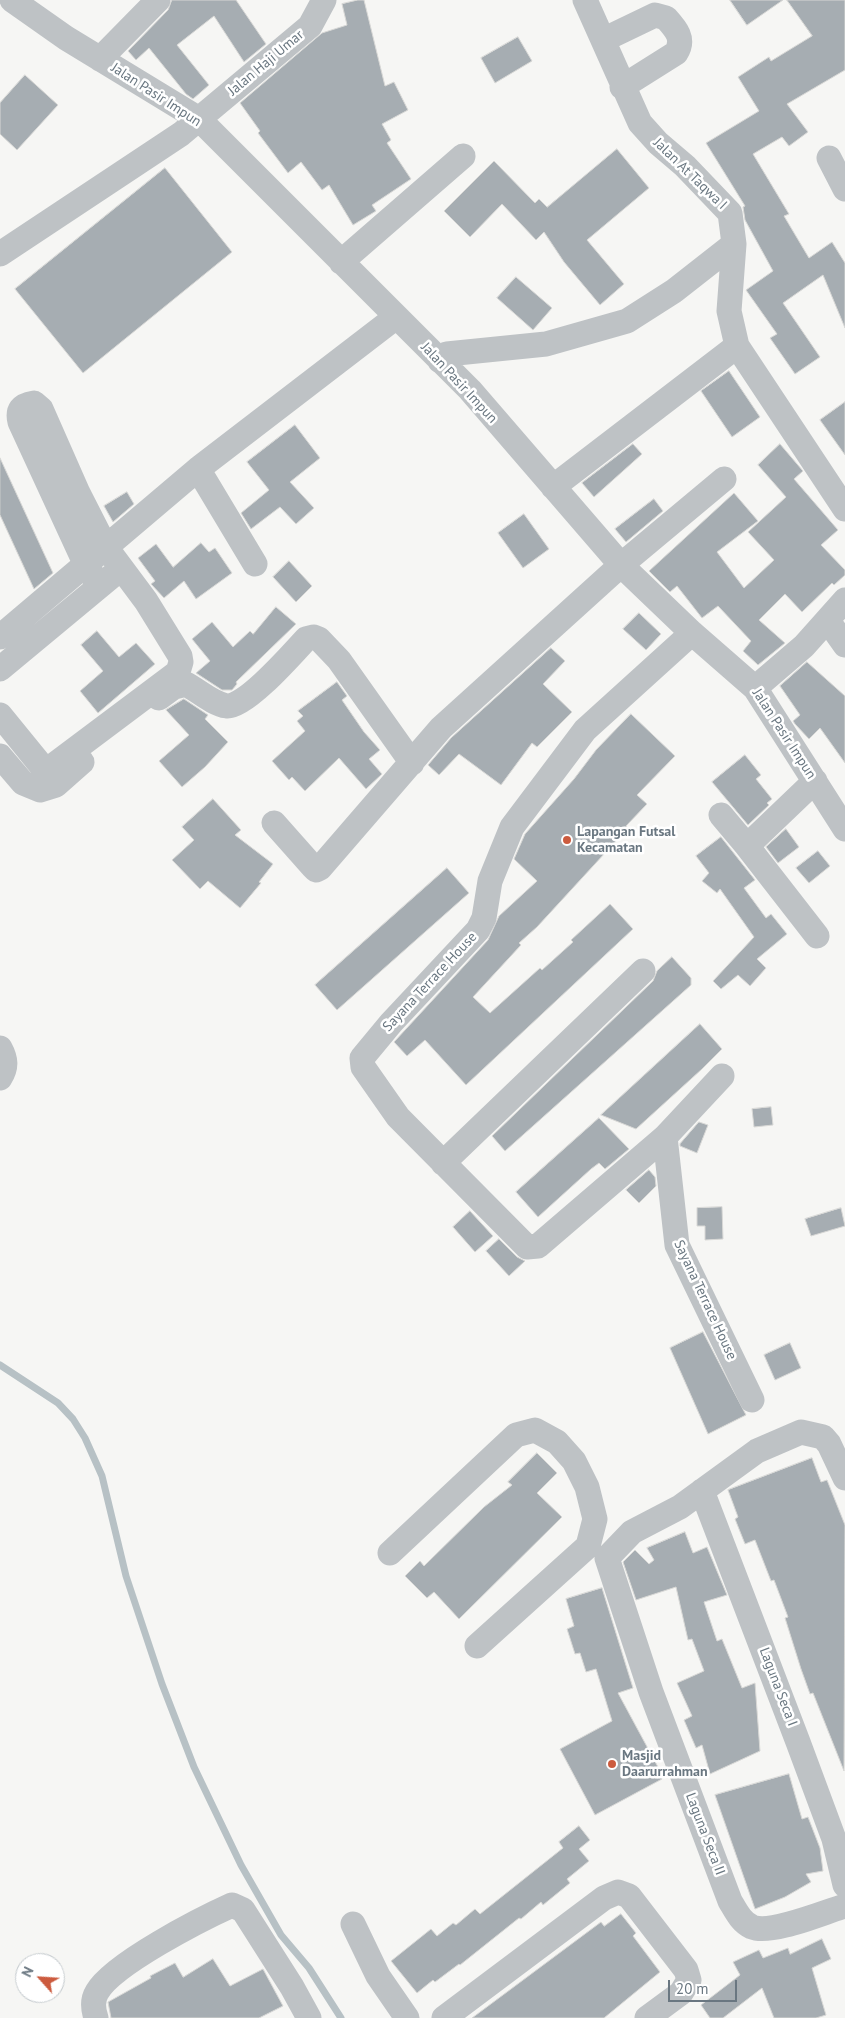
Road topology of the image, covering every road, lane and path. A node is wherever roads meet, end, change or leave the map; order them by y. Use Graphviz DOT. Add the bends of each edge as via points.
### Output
graph roads {
  1 [pos="12,0"];
  2 [pos="158,0"];
  3 [pos="324,0"];
  4 [pos="585,0"];
  5 [pos="603,40"];
  6 [pos="100,59"];
  7 [pos="622,86"];
  8 [pos="199,119"];
  9 [pos="463,156"];
  10 [pos="829,158"];
  11 [pos="845,189"];
  12 [pos="734,244"];
  13 [pos="0,254"];
  14 [pos="341,262"];
  15 [pos="396,318"];
  16 [pos="737,346"];
  17 [pos="440,361"];
  18 [pos="198,469"];
  19 [pos="724,479"];
  20 [pos="552,487"];
  21 [pos="845,509"];
  22 [pos="105,546"];
  23 [pos="85,563"];
  24 [pos="255,564"];
  25 [pos="621,564"];
  26 [pos="122,568"];
  27 [pos="99,586"];
  28 [pos="845,600"];
  29 [pos="828,621"];
  30 [pos="692,633"];
  31 [pos="0,637"];
  32 [pos="845,645"];
  33 [pos="0,670"];
  34 [pos="755,688"];
  35 [pos="0,715"];
  36 [pos="0,756"];
  37 [pos="412,763"];
  38 [pos="814,781"];
  39 [pos="722,816"];
  40 [pos="274,823"];
  41 [pos="845,829"];
  42 [pos="747,846"];
  43 [pos="817,936"];
  44 [pos="643,971"];
  45 [pos="0,1048"];
  46 [pos="722,1076"];
  47 [pos="0,1078"];
  48 [pos="665,1137"];
  49 [pos="443,1163"];
  50 [pos="752,1400"];
  51 [pos="845,1478"];
  52 [pos="702,1492"];
  53 [pos="598,1552"];
  54 [pos="390,1553"];
  55 [pos="477,1646"];
  56 [pos="845,1885"];
  57 [pos="845,1906"];
  58 [pos="352,1924"];
  59 [pos="96,2018"];
  60 [pos="308,2018"];
  61 [pos="407,2018"];
  62 [pos="444,2018"];
  63 [pos="647,2018"];
  1 -- 6 [label="street, Jalan Pasir Impun"];
  2 -- 6 [label="street"];
  3 -- 8 [label="street, Jalan Haji Umar" via="310,26"];
  4 -- 5 [label="street, Jalan At Taqwa I"];
  5 -- 7 [label="street, Jalan At Taqwa I"];
  5 -- 7 [label="street" via="654,15 666,18 680,39 681,45 676,53"];
  6 -- 8 [label="street, Jalan Pasir Impun"];
  7 -- 12 [label="street, Jalan At Taqwa I" via="640,123 730,213"];
  8 -- 13 [label="street, Jalan Haji Umar"];
  8 -- 14 [label="street, Jalan Pasir Impun"];
  9 -- 14 [label="street"];
  10 -- 11 [label="street"];
  12 -- 16 [label="street, Jalan At Taqwa I" via="728,310"];
  12 -- 17 [label="street" via="674,291 627,321 546,344 447,354"];
  14 -- 15 [label="street, Jalan Pasir Impun"];
  15 -- 17 [label="street, Jalan Pasir Impun"];
  15 -- 18 [label="street"];
  16 -- 20 [label="street"];
  16 -- 21 [label="street, Jalan At Taqwa I"];
  17 -- 20 [label="street, Jalan Pasir Impun" via="470,390"];
  18 -- 22 [label="street"];
  18 -- 24 [label="street"];
  19 -- 25 [label="street"];
  20 -- 25 [label="street, Jalan Pasir Impun"];
  22 -- 23 [label="street"];
  22 -- 23 [label="street" via="41,409 34,402 25,404 18,414 20,422"];
  22 -- 26 [label="street"];
  23 -- 27 [label="street"];
  23 -- 31 [label="street"];
  25 -- 30 [label="street, Jalan Pasir Impun"];
  25 -- 37 [label="street" via="484,687 441,728"];
  26 -- 27 [label="street"];
  26 -- 35 [label="street" via="180,656 178,672 50,768 44,769"];
  27 -- 33 [label="street"];
  28 -- 29 [label="street"];
  29 -- 32 [label="street"];
  29 -- 34 [label="street"];
  30 -- 34 [label="street, Jalan Pasir Impun"];
  30 -- 49 [label="street, Sayana Terrace House" via="586,730 512,827 490,881 484,918 478,930 362,1058 363,1067 398,1117"];
  34 -- 38 [label="street, Jalan Pasir Impun"];
  36 -- 37 [label="street" via="23,783 40,790 56,784 174,687 186,684 219,704 230,706 247,698 306,639 314,636 338,660"];
  37 -- 40 [label="street" via="316,870"];
  38 -- 41 [label="street, Jalan Pasir Impun"];
  38 -- 42 [label="street"];
  39 -- 42 [label="street"];
  42 -- 43 [label="street"];
  44 -- 49 [label="street"];
  45 -- 47 [label="street" via="6,1065"];
  46 -- 48 [label="street, Sayana Terrace House"];
  48 -- 49 [label="street, Sayana Terrace House" via="538,1246 527,1247"];
  48 -- 50 [label="street, Sayana Terrace House" via="677,1245"];
  51 -- 52 [label="street" via="830,1444 822,1437 801,1432 757,1451"];
  52 -- 53 [label="street"];
  52 -- 56 [label="street, Laguna Seca I" via="834,1839"];
  53 -- 54 [label="street" via="595,1519 587,1487 574,1461 556,1442 535,1430 516,1436"];
  53 -- 55 [label="street"];
  53 -- 57 [label="street, Laguna Seca II" via="730,1901 740,1918 752,1927 767,1930"];
  58 -- 61 [label="street" via="378,1976"];
  59 -- 60 [label="street" via="93,2008 95,1994 107,1977 195,1922 232,1904 243,1910"];
  62 -- 63 [label="street" via="604,1898 618,1892 629,1896 686,1970 689,1980 681,1994"];
}
